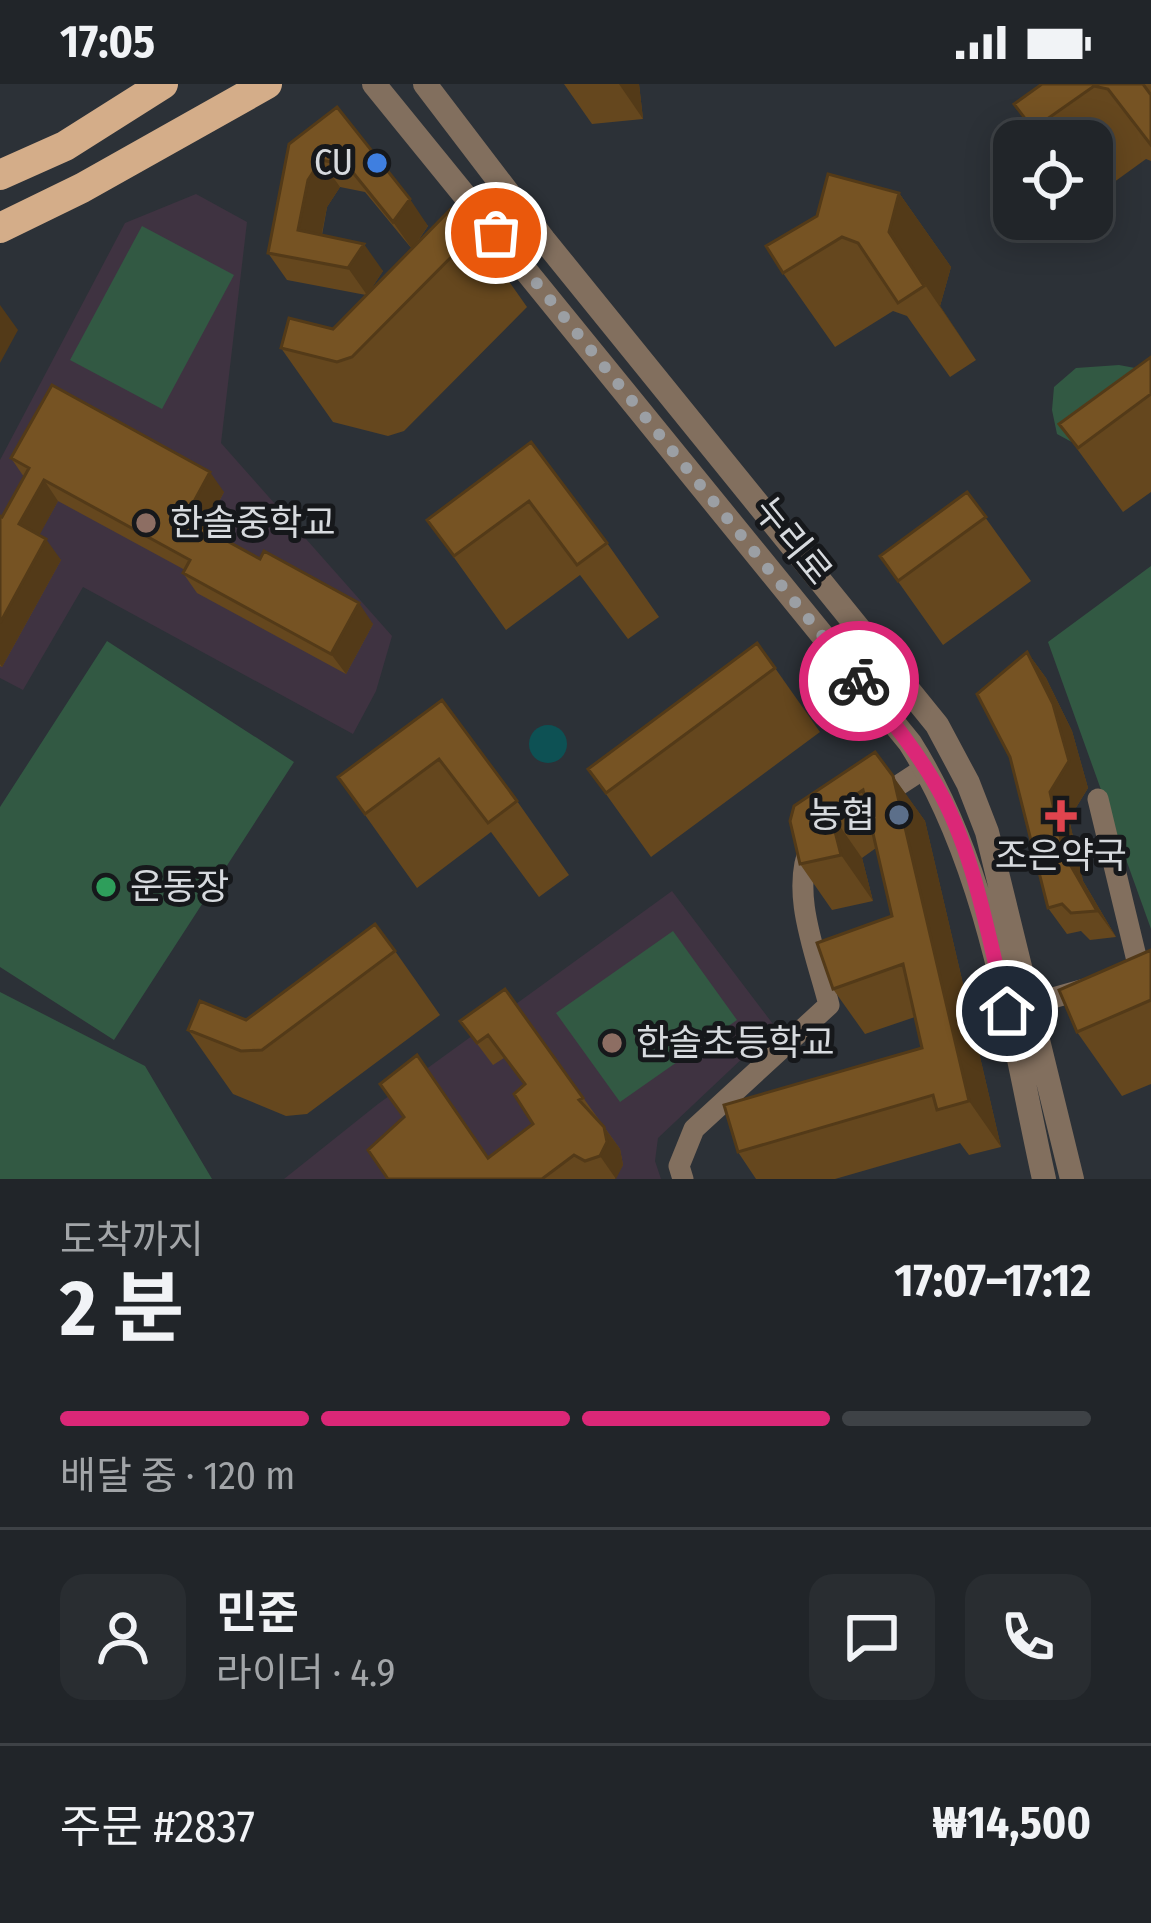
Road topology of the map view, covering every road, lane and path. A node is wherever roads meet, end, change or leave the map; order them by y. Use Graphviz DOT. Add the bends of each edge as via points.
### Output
graph roads {
  1 [pos="163,84"];
  2 [pos="267,84"];
  3 [pos="374,84"];
  4 [pos="425,84"];
  5 [pos="0,175"];
  6 [pos="0,228"];
  7 [pos="926,768"];
  8 [pos="1098,799"];
  9 [pos="852,817"];
  10 [pos="832,830"];
  11 [pos="1146,970"];
  12 [pos="1018,1008"];
  13 [pos="683,1179"];
  14 [pos="1045,1179"];
  15 [pos="1072,1179"];
  1 -- 5 [label="main road" via="65,146"];
  2 -- 6 [label="main road"];
  3 -- 7 [label="street, 누리로"];
  4 -- 12 [label="street, 누리로" via="937,725 987,832"];
  7 -- 9 [label="street"];
  7 -- 12 [label="street, 누리로" via="962,845"];
  8 -- 11 [label="street"];
  10 -- 13 [label="street" via="812,843 801,886 829,1005 694,1129"];
  11 -- 12 [label="street"];
  12 -- 14 [label="street, 누리로"];
  12 -- 15 [label="street, 누리로"];
}
